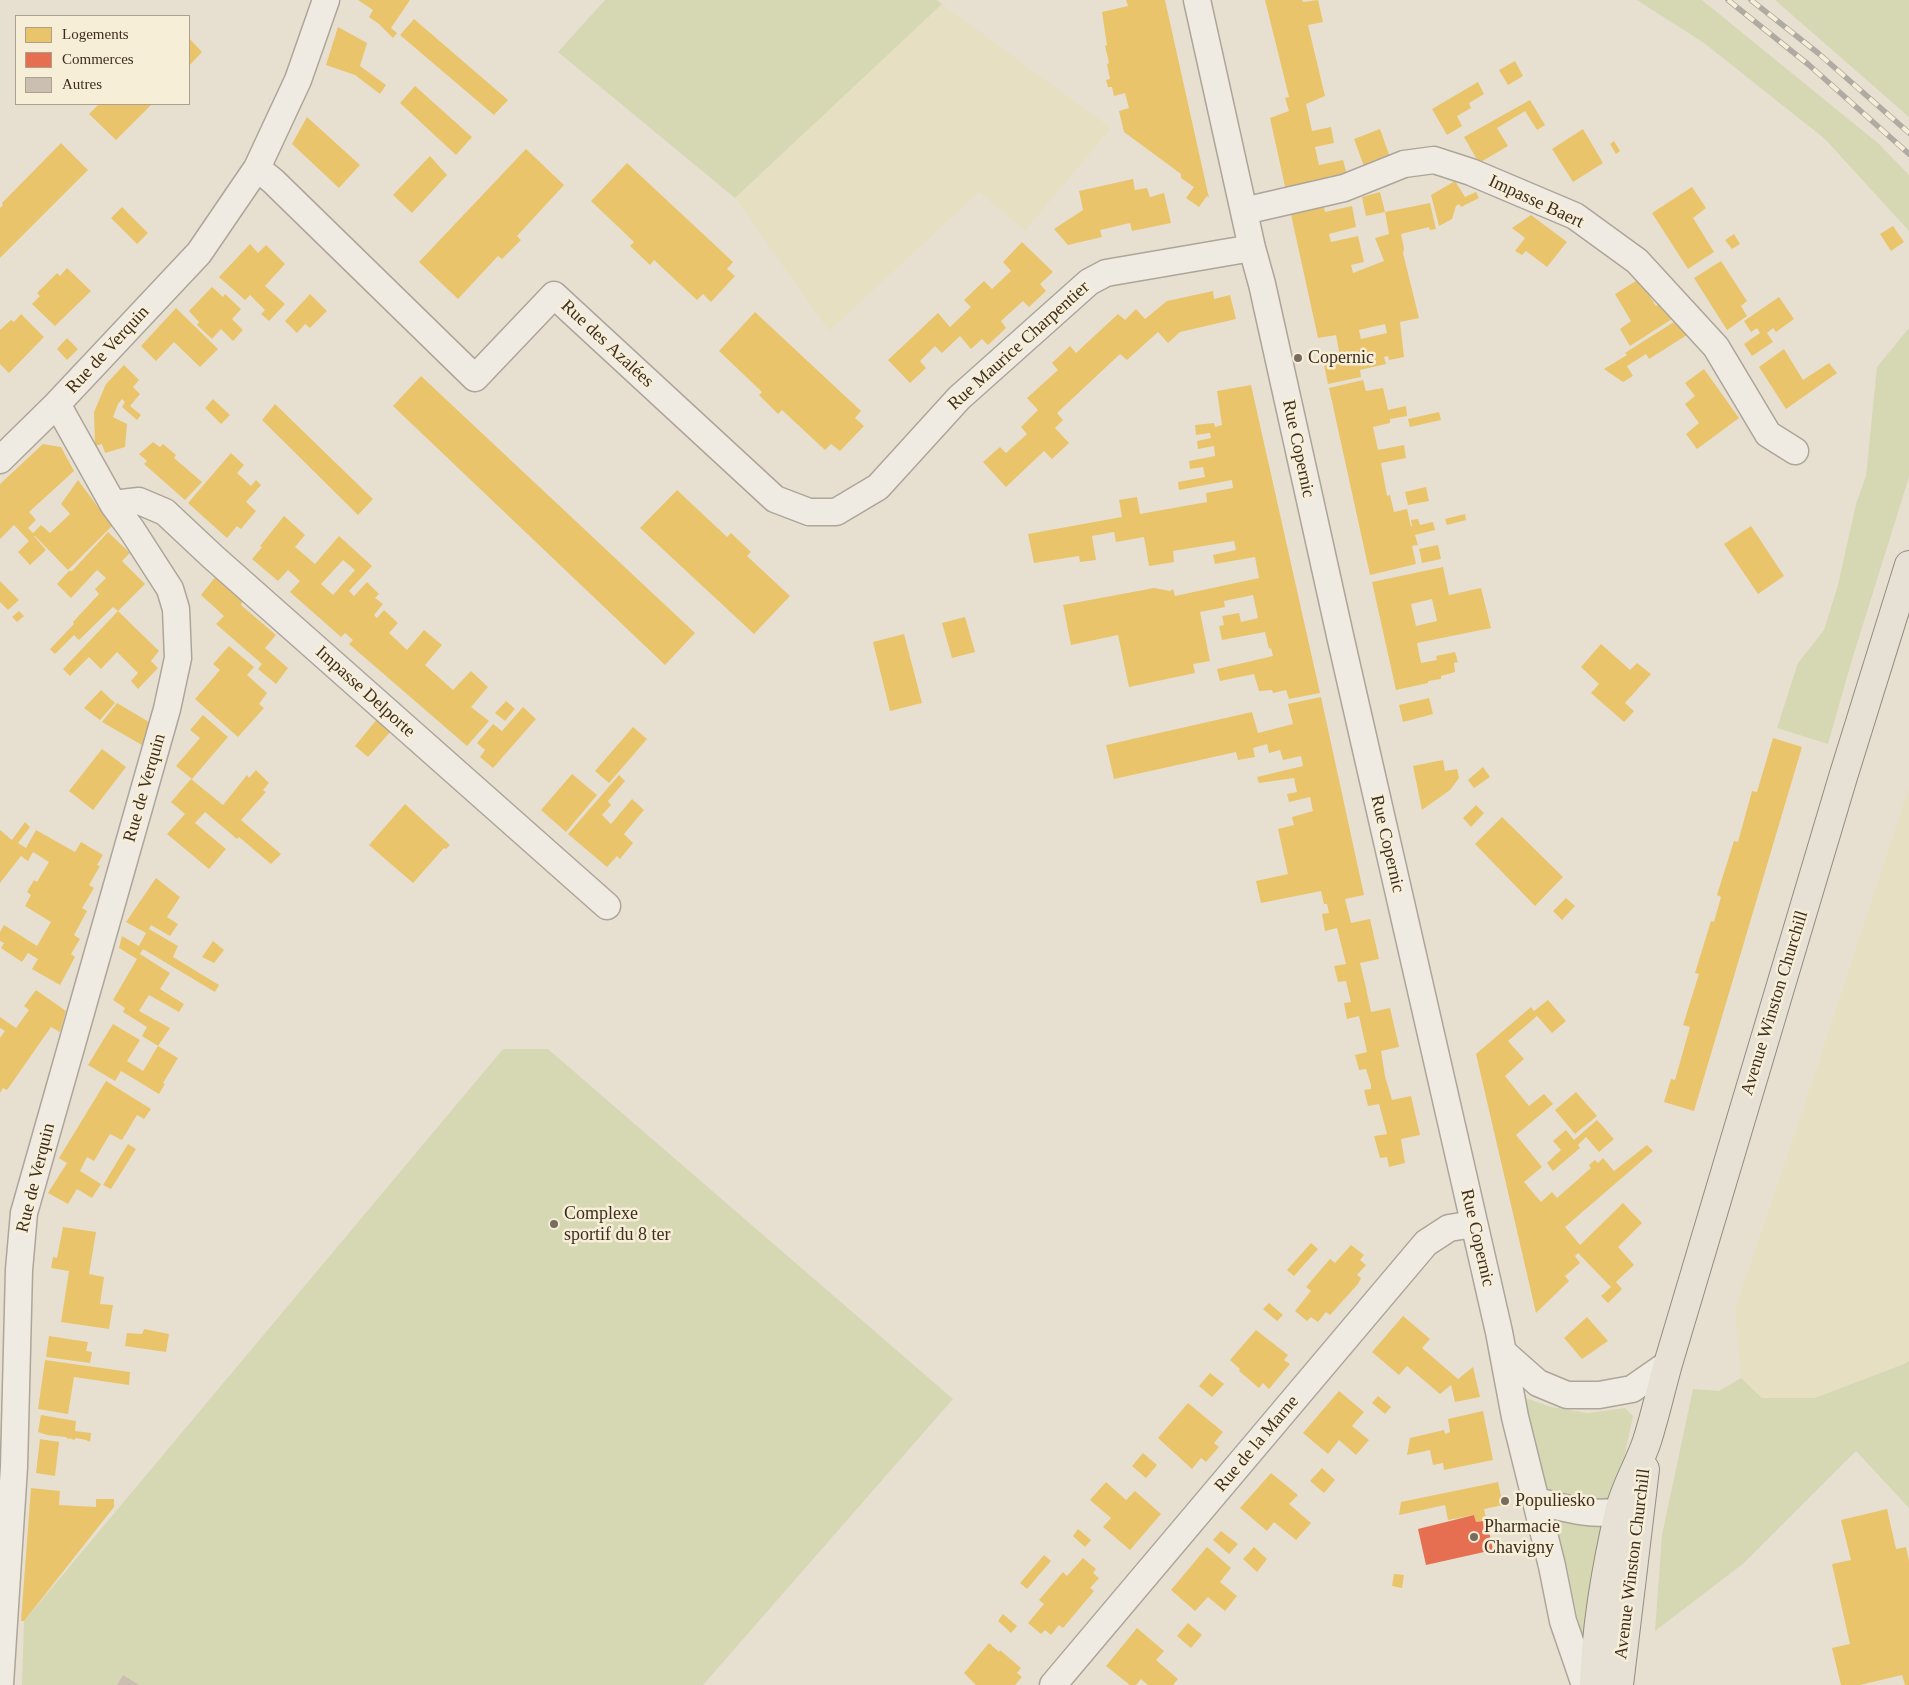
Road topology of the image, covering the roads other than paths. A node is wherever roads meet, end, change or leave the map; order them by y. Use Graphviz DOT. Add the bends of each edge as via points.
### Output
graph roads {
  1 [pos="326,0"];
  2 [pos="1197,0"];
  3 [pos="257,168"];
  4 [pos="1244,211"];
  5 [pos="1252,248"];
  6 [pos="57,404"];
  7 [pos="937,422"];
  8 [pos="1795,451"];
  9 [pos="0,460"];
  10 [pos="114,504"];
  11 [pos="1909,565"];
  12 [pos="606,906"];
  13 [pos="1474,1224"];
  14 [pos="11,1226"];
  15 [pos="1504,1352"];
  16 [pos="1668,1364"];
  17 [pos="1536,1502"];
  18 [pos="1631,1505"];
  19 [pos="0,1684"];
  20 [pos="1053,1685"];
  21 [pos="1585,1685"];
  22 [pos="1594,1685"];
  23 [pos="1620,1685"];
  1 -- 3 [label="street, Rue de Verquin" via="298,80"];
  2 -- 4 [label="street, Rue Copernic"];
  3 -- 6 [label="street, Rue de Verquin" via="199,253"];
  3 -- 7 [label="street, Rue des Azalées" via="475,378 554,295 775,499 809,512 836,512 878,487"];
  4 -- 5 [label="street, Rue Copernic"];
  4 -- 8 [label="street, Impasse Baert" via="1344,188 1404,164 1434,160 1471,172 1575,216 1637,261 1716,347 1768,434"];
  5 -- 7 [label="street, Rue Maurice Charpentier" via="1106,273 1089,282 959,398"];
  5 -- 13 [label="street, Rue Copernic"];
  6 -- 9 [label="street"];
  6 -- 10 [label="street, Rue de Verquin"];
  10 -- 12 [label="street, Impasse Delporte" via="139,501 164,512"];
  10 -- 14 [label="street, Rue de Verquin" via="170,589 176,610 178,658 167,709 24,1213"];
  11 -- 16 [label="main road, Avenue Winston Churchill" via="1842,777"];
  13 -- 15 [label="street, Rue Copernic"];
  13 -- 20 [label="street, Rue de la Marne" via="1449,1228 1426,1243"];
  14 -- 19 [label="street, Rue de Verquin" via="19,1270 14,1467"];
  15 -- 16 [label="street" via="1538,1383 1567,1395 1599,1395 1632,1388"];
  15 -- 17 [label="street, Rue Copernic" via="1515,1417"];
  16 -- 18 [label="main road, Avenue Winston Churchill" via="1647,1442 1630,1478"];
  17 -- 18 [label="street" via="1582,1512"];
  17 -- 21 [label="street, Rue Copernic" via="1564,1621"];
  18 -- 22 [label="main road, Avenue Winston Churchill" via="1601,1610"];
  18 -- 23 [label="main road, Avenue Winston Churchill" via="1634,1554"];
}
